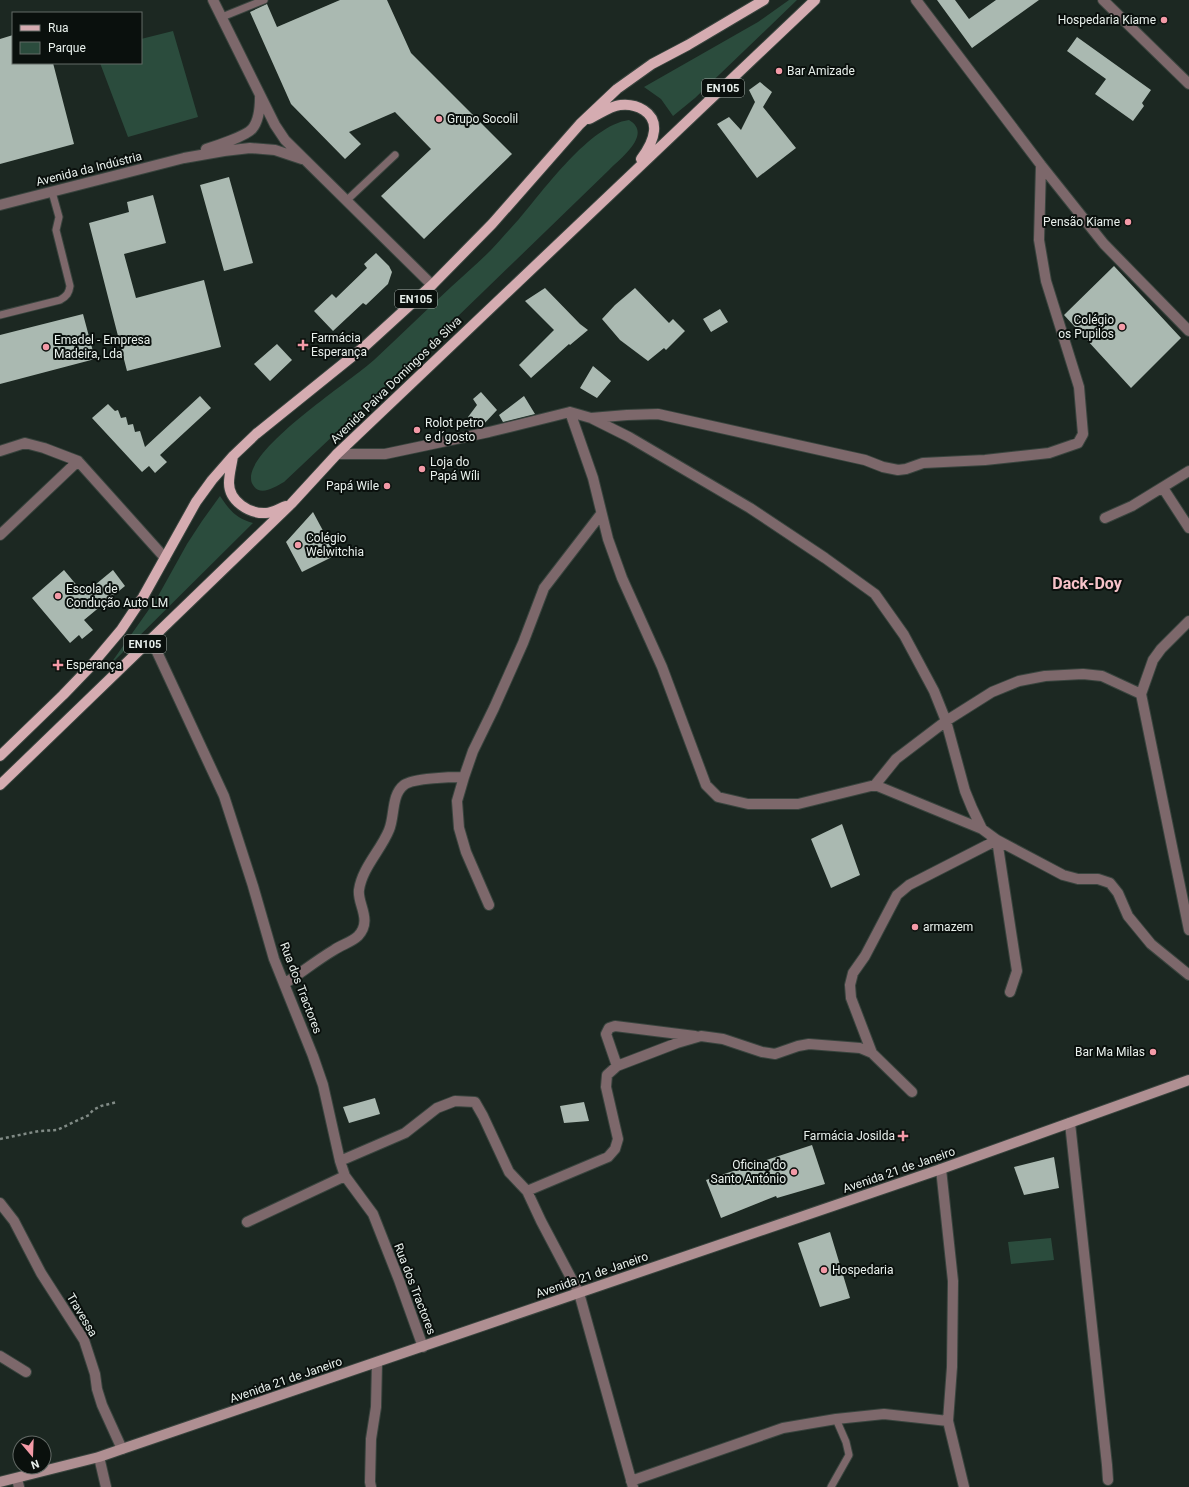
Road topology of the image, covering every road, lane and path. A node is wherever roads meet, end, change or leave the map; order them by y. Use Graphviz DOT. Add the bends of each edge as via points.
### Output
graph roads {
  1 [pos="213,0"];
  2 [pos="264,0"];
  3 [pos="764,0"];
  4 [pos="815,0"];
  5 [pos="916,0"];
  6 [pos="1103,0"];
  7 [pos="222,17"];
  8 [pos="1189,84"];
  9 [pos="260,94"];
  10 [pos="580,124"];
  11 [pos="395,155"];
  12 [pos="184,158"];
  13 [pos="306,160"];
  14 [pos="1041,165"];
  15 [pos="631,175"];
  16 [pos="52,192"];
  17 [pos="346,201"];
  18 [pos="0,205"];
  19 [pos="432,285"];
  20 [pos="0,315"];
  21 [pos="1189,331"];
  22 [pos="570,412"];
  23 [pos="591,418"];
  24 [pos="0,450"];
  25 [pos="337,454"];
  26 [pos="233,456"];
  27 [pos="78,461"];
  28 [pos="1189,471"];
  29 [pos="1163,488"];
  30 [pos="291,504"];
  31 [pos="601,514"];
  32 [pos="1105,518"];
  33 [pos="1189,528"];
  34 [pos="0,535"];
  35 [pos="165,558"];
  36 [pos="1189,621"];
  37 [pos="151,639"];
  38 [pos="1141,694"];
  39 [pos="946,721"];
  40 [pos="0,756"];
  41 [pos="464,777"];
  42 [pos="0,785"];
  43 [pos="875,785"];
  44 [pos="982,829"];
  45 [pos="997,840"];
  46 [pos="489,905"];
  47 [pos="1189,930"];
  48 [pos="1189,975"];
  49 [pos="284,984"];
  50 [pos="1010,992"];
  51 [pos="701,1036"];
  52 [pos="872,1053"];
  53 [pos="616,1066"];
  54 [pos="1189,1080"];
  55 [pos="912,1092"];
  56 [pos="117,1102"];
  57 [pos="1070,1123"];
  58 [pos="0,1139"];
  59 [pos="340,1161"];
  60 [pos="941,1169"];
  61 [pos="345,1176"];
  62 [pos="527,1190"];
  63 [pos="0,1203"];
  64 [pos="246,1222"];
  65 [pos="579,1293"];
  66 [pos="423,1347"];
  67 [pos="0,1356"];
  68 [pos="377,1363"];
  69 [pos="26,1372"];
  70 [pos="836,1419"];
  71 [pos="948,1421"];
  72 [pos="122,1449"];
  73 [pos="99,1457"];
  74 [pos="1108,1480"];
  75 [pos="0,1482"];
  76 [pos="18,1483"];
  77 [pos="632,1484"];
  78 [pos="106,1487"];
  79 [pos="371,1487"];
  80 [pos="831,1487"];
  81 [pos="964,1487"];
  1 -- 7 [label="street"];
  2 -- 7 [label="lane"];
  3 -- 10 [label="main road, EN105" via="652,64 617,89"];
  4 -- 15 [label="main road, Avenida Paiva Domingos da Silva / EN105"];
  5 -- 14 [label="street"];
  6 -- 8 [label="street"];
  7 -- 9 [label="street"];
  9 -- 12 [label="street, Avenida da Indústria" via="260,110 252,129"];
  9 -- 13 [label="street" via="285,140"];
  10 -- 15 [label="main road" via="618,105 632,105 646,111 652,119 654,131 650,146"];
  10 -- 19 [label="main road, EN105" via="492,224"];
  11 -- 17 [label="lane"];
  12 -- 13 [label="street, Avenida da Indústria" via="250,148 275,150"];
  12 -- 16 [label="street, Avenida da Indústria"];
  13 -- 17 [label="street"];
  14 -- 21 [label="street" via="1104,244"];
  14 -- 23 [label="street" via="1039,240 1046,281 1079,387 1083,434 1078,443 1049,453 923,463 898,470 865,460 658,414"];
  15 -- 25 [label="main road, Avenida Paiva Domingos da Silva / EN105"];
  16 -- 18 [label="street, Avenida da Indústria"];
  16 -- 20 [label="lane" via="58,217 56,230 70,286 69,292 60,300"];
  17 -- 19 [label="street"];
  19 -- 26 [label="main road, EN105" via="364,347 261,430"];
  22 -- 23 [label="street"];
  22 -- 25 [label="street" via="385,454"];
  22 -- 31 [label="street" via="593,478"];
  23 -- 39 [label="street" via="629,437 750,508 875,594 904,635 934,691"];
  24 -- 27 [label="street" via="25,443"];
  25 -- 30 [label="main road, Avenida Paiva Domingos da Silva / EN105"];
  26 -- 30 [label="main road" via="229,484 235,499 244,508 267,514"];
  26 -- 35 [label="main road, EN105" via="196,502"];
  27 -- 34 [label="street"];
  27 -- 35 [label="street"];
  28 -- 29 [label="street"];
  29 -- 32 [label="street"];
  29 -- 33 [label="street"];
  30 -- 37 [label="main road, Avenida Paiva Domingos da Silva / EN105"];
  31 -- 41 [label="street" via="544,588 523,643 473,751"];
  31 -- 43 [label="street" via="622,578 662,667 706,785 718,797 748,804 798,804"];
  35 -- 40 [label="main road, EN105" via="121,630 63,695"];
  36 -- 38 [label="street" via="1153,660"];
  37 -- 42 [label="main road, Avenida Paiva Domingos da Silva / EN105"];
  37 -- 49 [label="street, Rua dos Tractores" via="224,796"];
  38 -- 39 [label="street" via="1102,676 1045,676 1019,681 992,692"];
  38 -- 47 [label="street"];
  39 -- 43 [label="street" via="896,759"];
  39 -- 44 [label="street" via="966,791"];
  41 -- 46 [label="street" via="457,801 459,828 466,852"];
  41 -- 49 [label="street" via="428,778 405,784 394,803 390,829 363,875 359,890 365,924 358,936"];
  43 -- 44 [label="street"];
  44 -- 45 [label="street"];
  45 -- 48 [label="street" via="1063,875 1110,883 1118,893 1128,916 1151,944"];
  45 -- 50 [label="street" via="1017,971"];
  45 -- 52 [label="street" via="909,885 897,895 865,956 853,973 850,985 851,998"];
  49 -- 59 [label="street, Rua dos Tractores" via="323,1085"];
  51 -- 52 [label="street" via="723,1039 776,1054 809,1044 860,1048"];
  51 -- 53 [label="street"];
  51 -- 53 [label="street" via="616,1026 609,1028 606,1034"];
  52 -- 55 [label="street"];
  53 -- 62 [label="street" via="607,1075 606,1087 618,1139 615,1149 608,1157"];
  54 -- 57 [label="main road, Avenida 21 de Janeiro"];
  56 -- 58 [label="path" via="101,1106 89,1115 58,1130"];
  57 -- 60 [label="main road, Avenida 21 de Janeiro"];
  57 -- 74 [label="street"];
  59 -- 61 [label="street, Rua dos Tractores"];
  59 -- 62 [label="street" via="405,1133 437,1108 455,1101 475,1102 509,1172"];
  60 -- 65 [label="main road, Avenida 21 de Janeiro"];
  60 -- 71 [label="street" via="953,1281 952,1367"];
  61 -- 64 [label="street"];
  61 -- 66 [label="street, Rua dos Tractores" via="372,1214"];
  62 -- 65 [label="street"];
  63 -- 72 [label="street, Travessa" via="14,1221 41,1273 84,1340 102,1405"];
  65 -- 66 [label="main road, Avenida 21 de Janeiro"];
  65 -- 77 [label="street"];
  66 -- 68 [label="main road, Avenida 21 de Janeiro"];
  67 -- 69 [label="street"];
  68 -- 72 [label="main road, Avenida 21 de Janeiro"];
  68 -- 79 [label="street" via="376,1407 371,1439"];
  70 -- 71 [label="street" via="884,1414"];
  70 -- 77 [label="street" via="783,1428"];
  70 -- 80 [label="lane" via="850,1455"];
  71 -- 81 [label="street"];
  72 -- 73 [label="main road, Avenida 21 de Janeiro"];
  73 -- 76 [label="main road, Avenida 21 de Janeiro"];
  73 -- 78 [label="street"];
  75 -- 76 [label="main road, Avenida 21 de Janeiro"];
}
